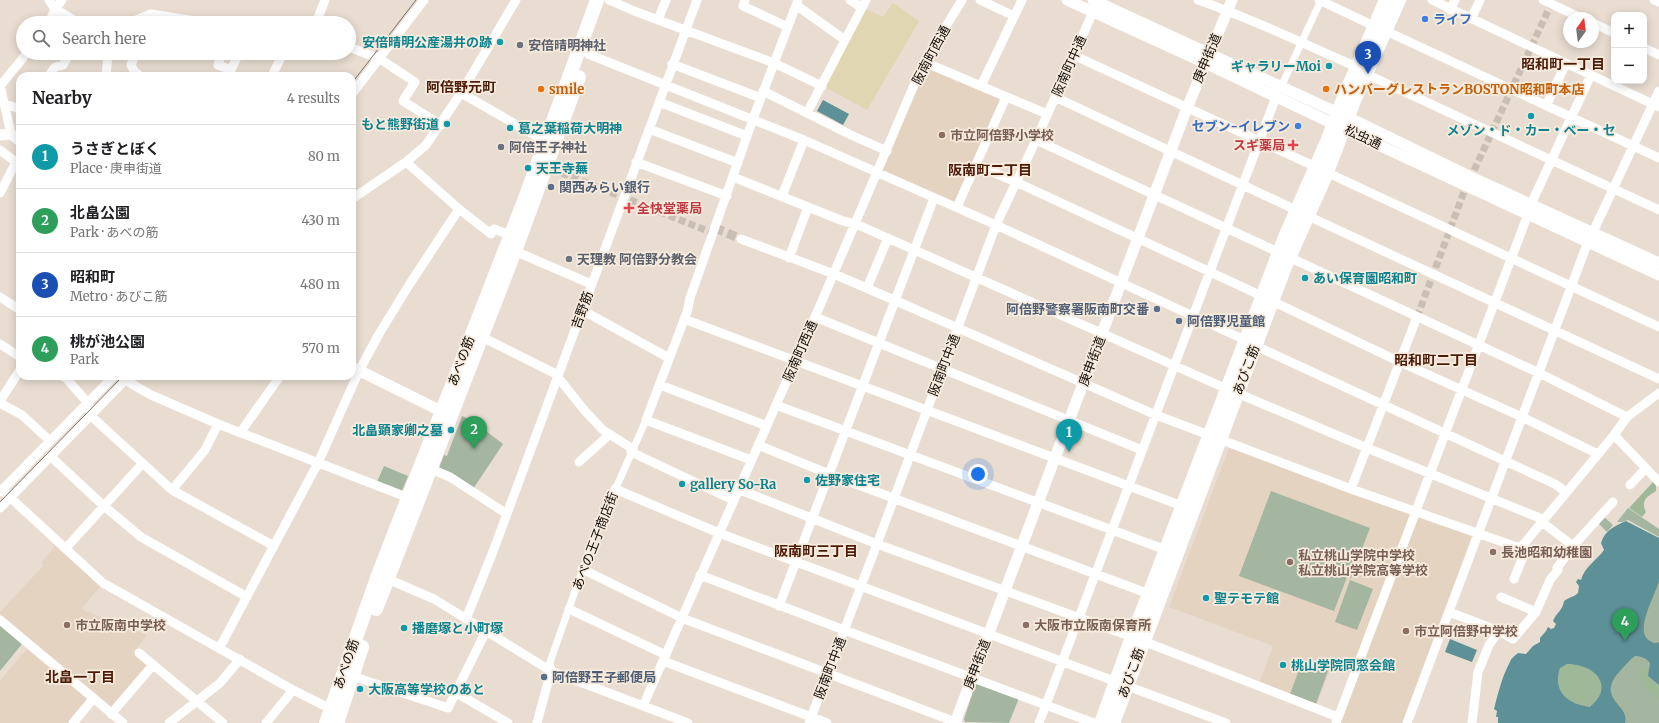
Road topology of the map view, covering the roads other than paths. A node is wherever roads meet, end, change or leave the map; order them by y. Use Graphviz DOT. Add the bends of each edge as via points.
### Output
graph roads {
  1 [pos="49,0"];
  2 [pos="62,0"];
  3 [pos="325,0"];
  4 [pos="424,0"];
  5 [pos="516,0"];
  6 [pos="597,0"];
  7 [pos="608,0"];
  8 [pos="666,0"];
  9 [pos="697,0"];
  10 [pos="745,0"];
  11 [pos="850,0"];
  12 [pos="962,0"];
  13 [pos="980,0"];
  14 [pos="1022,0"];
  15 [pos="1067,0"];
  16 [pos="1093,0"];
  17 [pos="1198,0"];
  18 [pos="1320,0"];
  19 [pos="1386,0"];
  20 [pos="1399,0"];
  21 [pos="1432,0"];
  22 [pos="1454,0"];
  23 [pos="1480,0"];
  24 [pos="1544,0"];
  25 [pos="1654,0"];
  26 [pos="1659,2"];
  27 [pos="797,3"];
  28 [pos="864,4"];
  29 [pos="1111,4"];
  30 [pos="1230,5"];
  31 [pos="55,9"];
  32 [pos="1450,10"];
  33 [pos="1093,12"];
  34 [pos="1569,12"];
  35 [pos="151,14"];
  36 [pos="52,16"];
  37 [pos="67,16"];
  38 [pos="146,16"];
  39 [pos="164,16"];
  40 [pos="319,16"];
  41 [pos="1014,16"];
  42 [pos="1471,19"];
  43 [pos="658,20"];
  44 [pos="788,27"];
  45 [pos="1599,27"];
  46 [pos="1380,28"];
  47 [pos="686,30"];
  48 [pos="1611,33"];
  49 [pos="845,40"];
  50 [pos="1301,43"];
  51 [pos="1647,49"];
  52 [pos="356,50"];
  53 [pos="588,54"];
  54 [pos="1073,55"];
  55 [pos="1659,55"];
  56 [pos="1207,58"];
  57 [pos="380,59"];
  58 [pos="21,60"];
  59 [pos="66,60"];
  60 [pos="108,60"];
  61 [pos="133,60"];
  62 [pos="220,60"];
  63 [pos="236,60"];
  64 [pos="280,60"];
  65 [pos="924,62"];
  66 [pos="774,63"];
  67 [pos="672,64"];
  68 [pos="1566,64"];
  69 [pos="1362,71"];
  70 [pos="51,72"];
  71 [pos="106,72"];
  72 [pos="135,72"];
  73 [pos="274,72"];
  74 [pos="1591,75"];
  75 [pos="665,84"];
  76 [pos="0,85"];
  77 [pos="822,86"];
  78 [pos="981,86"];
  79 [pos="356,89"];
  80 [pos="1659,91"];
  81 [pos="1279,92"];
  82 [pos="461,93"];
  83 [pos="762,94"];
  84 [pos="1006,97"];
  85 [pos="1055,97"];
  86 [pos="659,102"];
  87 [pos="5,104"];
  88 [pos="1546,106"];
  89 [pos="1656,106"];
  90 [pos="16,108"];
  91 [pos="1187,108"];
  92 [pos="807,113"];
  93 [pos="1048,114"];
  94 [pos="1570,118"];
  95 [pos="753,119"];
  96 [pos="1341,121"];
  97 [pos="441,125"];
  98 [pos="649,128"];
  99 [pos="10,136"];
  100 [pos="747,136"];
  101 [pos="804,140"];
  102 [pos="1036,140"];
  103 [pos="1260,140"];
  104 [pos="545,141"];
  105 [pos="1634,147"];
  106 [pos="0,150"];
  107 [pos="887,151"];
  108 [pos="1171,151"];
  109 [pos="1659,158"];
  110 [pos="1550,160"];
  111 [pos="406,162"];
  112 [pos="636,162"];
  113 [pos="738,163"];
  114 [pos="976,165"];
  115 [pos="545,167"];
  116 [pos="1321,170"];
  117 [pos="878,173"];
  118 [pos="733,177"];
  119 [pos="1016,182"];
  120 [pos="1243,185"];
  121 [pos="1614,190"];
  122 [pos="0,192"];
  123 [pos="356,196"];
  124 [pos="727,196"];
  125 [pos="782,196"];
  126 [pos="1154,196"];
  127 [pos="934,198"];
  128 [pos="808,207"];
  129 [pos="957,207"];
  130 [pos="459,209"];
  131 [pos="1529,209"];
  132 [pos="1659,210"];
  133 [pos="1302,213"];
  134 [pos="856,224"];
  135 [pos="996,225"];
  136 [pos="1226,228"];
  137 [pos="510,235"];
  138 [pos="888,238"];
  139 [pos="1591,238"];
  140 [pos="740,239"];
  141 [pos="1138,239"];
  142 [pos="913,249"];
  143 [pos="515,252"];
  144 [pos="1284,255"];
  145 [pos="789,258"];
  146 [pos="1511,258"];
  147 [pos="1659,263"];
  148 [pos="1210,273"];
  149 [pos="834,274"];
  150 [pos="1659,275"];
  151 [pos="977,278"];
  152 [pos="591,284"];
  153 [pos="1121,284"];
  154 [pos="1571,287"];
  155 [pos="867,288"];
  156 [pos="0,297"];
  157 [pos="1267,298"];
  158 [pos="894,300"];
  159 [pos="1494,302"];
  160 [pos="16,307"];
  161 [pos="582,310"];
  162 [pos="815,317"];
  163 [pos="1193,317"];
  164 [pos="1417,317"];
  165 [pos="684,319"];
  166 [pos="1659,327"];
  167 [pos="958,328"];
  168 [pos="1555,330"];
  169 [pos="1103,334"];
  170 [pos="482,338"];
  171 [pos="878,343"];
  172 [pos="1250,343"];
  173 [pos="0,344"];
  174 [pos="1478,346"];
  175 [pos="16,354"];
  176 [pos="669,358"];
  177 [pos="796,361"];
  178 [pos="1400,362"];
  179 [pos="1174,365"];
  180 [pos="356,369"];
  181 [pos="943,370"];
  182 [pos="1539,373"];
  183 [pos="16,376"];
  184 [pos="558,376"];
  185 [pos="1659,379"];
  186 [pos="68,380"];
  187 [pos="110,380"];
  188 [pos="125,380"];
  189 [pos="130,380"];
  190 [pos="277,380"];
  191 [pos="352,380"];
  192 [pos="1084,382"];
  193 [pos="660,385"];
  194 [pos="862,386"];
  195 [pos="1461,390"];
  196 [pos="1232,391"];
  197 [pos="1659,393"];
  198 [pos="0,402"];
  199 [pos="88,403"];
  200 [pos="1384,404"];
  201 [pos="776,405"];
  202 [pos="927,410"];
  203 [pos="446,414"];
  204 [pos="1156,415"];
  205 [pos="91,416"];
  206 [pos="1522,417"];
  207 [pos="1627,418"];
  208 [pos="646,420"];
  209 [pos="1070,420"];
  210 [pos="218,424"];
  211 [pos="767,426"];
  212 [pos="845,430"];
  213 [pos="240,433"];
  214 [pos="1446,433"];
  215 [pos="610,434"];
  216 [pos="1614,435"];
  217 [pos="1214,438"];
  218 [pos="50,441"];
  219 [pos="758,446"];
  220 [pos="1367,448"];
  221 [pos="1142,450"];
  222 [pos="632,451"];
  223 [pos="1598,454"];
  224 [pos="911,455"];
  225 [pos="50,456"];
  226 [pos="1054,459"];
  227 [pos="752,460"];
  228 [pos="1506,461"];
  229 [pos="579,462"];
  230 [pos="318,463"];
  231 [pos="142,464"];
  232 [pos="1646,468"];
  233 [pos="431,469"];
  234 [pos="1431,473"];
  235 [pos="829,474"];
  236 [pos="1659,482"];
  237 [pos="1630,485"];
  238 [pos="1128,487"];
  239 [pos="615,489"];
  240 [pos="738,489"];
  241 [pos="1351,489"];
  242 [pos="172,490"];
  243 [pos="1,491"];
  244 [pos="1566,492"];
  245 [pos="10,498"];
  246 [pos="409,498"];
  247 [pos="894,499"];
  248 [pos="1492,499"];
  249 [pos="733,500"];
  250 [pos="1613,502"];
  251 [pos="1038,503"];
  252 [pos="104,506"];
  253 [pos="1182,506"];
  254 [pos="0,508"];
  255 [pos="1417,511"];
  256 [pos="507,514"];
  257 [pos="812,518"];
  258 [pos="1542,522"];
  259 [pos="1112,530"];
  260 [pos="719,533"];
  261 [pos="1479,533"];
  262 [pos="878,544"];
  263 [pos="274,546"];
  264 [pos="1021,546"];
  265 [pos="1573,546"];
  266 [pos="1517,547"];
  267 [pos="66,548"];
  268 [pos="1166,550"];
  269 [pos="796,562"];
  270 [pos="582,569"];
  271 [pos="700,575"];
  272 [pos="1095,575"];
  273 [pos="387,579"];
  274 [pos="1514,579"];
  275 [pos="861,586"];
  276 [pos="1005,590"];
  277 [pos="1149,594"];
  278 [pos="247,597"];
  279 [pos="1501,597"];
  280 [pos="779,606"];
  281 [pos="569,608"];
  282 [pos="1449,612"];
  283 [pos="1536,612"];
  284 [pos="682,618"];
  285 [pos="1079,618"];
  286 [pos="466,619"];
  287 [pos="0,620"];
  288 [pos="844,630"];
  289 [pos="486,631"];
  290 [pos="1499,631"];
  291 [pos="988,634"];
  292 [pos="1137,639"];
  293 [pos="220,647"];
  294 [pos="139,653"];
  295 [pos="664,658"];
  296 [pos="240,659"];
  297 [pos="1062,662"];
  298 [pos="153,665"];
  299 [pos="550,668"];
  300 [pos="828,674"];
  301 [pos="352,676"];
  302 [pos="972,678"];
  303 [pos="1121,684"];
  304 [pos="294,690"];
  305 [pos="455,692"];
  306 [pos="93,699"];
  307 [pos="196,701"];
  308 [pos="643,706"];
  309 [pos="1046,706"];
  310 [pos="111,714"];
  311 [pos="336,714"];
  312 [pos="665,719"];
  313 [pos="810,720"];
  314 [pos="1337,720"];
  315 [pos="73,723"];
  316 [pos="123,723"];
  317 [pos="169,723"];
  318 [pos="222,723"];
  319 [pos="266,723"];
  320 [pos="326,723"];
  321 [pos="508,723"];
  322 [pos="537,723"];
  323 [pos="688,723"];
  324 [pos="827,723"];
  325 [pos="956,723"];
  326 [pos="1039,723"];
  327 [pos="1094,723"];
  328 [pos="1101,723"];
  329 [pos="1113,723"];
  330 [pos="1226,723"];
  331 [pos="1407,723"];
  332 [pos="1472,723"];
  1 -- 31 [label="street"];
  2 -- 31 [label="street"];
  3 -- 40 [label="street"];
  4 -- 57 [label="street"];
  5 -- 82 [label="street"];
  6 -- 104 [label="main road, あべの筋"];
  7 -- 43 [label="street"];
  7 -- 53 [label="main road, あべの筋"];
  8 -- 43 [label="street"];
  9 -- 47 [label="street, 吉野筋"];
  10 -- 44 [label="street" via="743,6"];
  11 -- 28 [label="street"];
  12 -- 65 [label="street, 阪南町西通"];
  13 -- 41 [label="street"];
  14 -- 41 [label="street"];
  15 -- 33 [label="street, 松虫通"];
  16 -- 29 [label="street, 松虫通"];
  17 -- 30 [label="street"];
  18 -- 46 [label="street"];
  18 -- 50 [label="street"];
  19 -- 46 [label="main road, あびこ筋"];
  20 -- 46 [label="main road, あびこ筋"];
  21 -- 32 [label="street"];
  22 -- 32 [label="street"];
  23 -- 42 [label="street"];
  24 -- 34 [label="street"];
  25 -- 26 [label="street"];
  27 -- 44 [label="street"];
  27 -- 49 [label="street"];
  28 -- 49 [label="street"];
  29 -- 56 [label="street, 松虫通"];
  30 -- 50 [label="street"];
  30 -- 56 [label="street, 庚申街道"];
  31 -- 36 [label="street"];
  31 -- 37 [label="street"];
  32 -- 42 [label="street"];
  33 -- 54 [label="street, 阪南町中通"];
  33 -- 56 [label="street, 松虫通"];
  35 -- 38 [label="street"];
  35 -- 39 [label="street"];
  41 -- 78 [label="street"];
  42 -- 68 [label="street"];
  43 -- 47 [label="street"];
  44 -- 66 [label="street"];
  45 -- 48 [label="street"];
  46 -- 69 [label="main road, あびこ筋"];
  46 -- 88 [label="street"];
  47 -- 66 [label="street"];
  47 -- 67 [label="street, 吉野筋"];
  49 -- 77 [label="street"];
  50 -- 69 [label="street"];
  50 -- 81 [label="street"];
  51 -- 55 [label="street"];
  52 -- 57 [label="street"];
  53 -- 75 [label="street"];
  53 -- 115 [label="main road, あべの筋"];
  54 -- 85 [label="street, 阪南町中通"];
  54 -- 91 [label="street"];
  56 -- 81 [label="street, 松虫通"];
  56 -- 91 [label="street, 庚申街道"];
  57 -- 79 [label="street"];
  57 -- 97 [label="street" via="416,82 404,101"];
  58 -- 76 [label="street"];
  59 -- 70 [label="street"];
  60 -- 71 [label="street"];
  61 -- 72 [label="street" via="131,65"];
  62 -- 63 [label="street" via="218,65 231,70"];
  64 -- 73 [label="street"];
  65 -- 78 [label="street"];
  65 -- 107 [label="street, 阪南町西通"];
  66 -- 77 [label="street"];
  66 -- 83 [label="street"];
  67 -- 75 [label="street, 吉野筋"];
  67 -- 83 [label="street"];
  68 -- 74 [label="street"];
  68 -- 88 [label="street"];
  69 -- 96 [label="main road, あびこ筋"];
  69 -- 110 [label="street"];
  74 -- 89 [label="street"];
  74 -- 94 [label="street"];
  75 -- 86 [label="street, 吉野筋"];
  75 -- 95 [label="street"];
  76 -- 87 [label="street"];
  77 -- 92 [label="street"];
  78 -- 84 [label="street"];
  80 -- 89 [label="street"];
  81 -- 96 [label="street, 松虫通"];
  81 -- 103 [label="street"];
  82 -- 97 [label="street"];
  82 -- 104 [label="street"];
  83 -- 92 [label="street"];
  83 -- 95 [label="street"];
  84 -- 93 [label="street"];
  84 -- 114 [label="street"];
  85 -- 93 [label="street, 阪南町中通"];
  85 -- 108 [label="street"];
  86 -- 98 [label="street, 吉野筋"];
  86 -- 100 [label="street"];
  87 -- 90 [label="street"];
  87 -- 99 [label="street"];
  88 -- 94 [label="street"];
  89 -- 105 [label="street"];
  91 -- 103 [label="street"];
  91 -- 108 [label="street, 庚申街道"];
  92 -- 107 [label="street"];
  93 -- 102 [label="street, 阪南町中通"];
  94 -- 105 [label="street"];
  94 -- 110 [label="street"];
  95 -- 100 [label="street"];
  95 -- 101 [label="street"];
  96 -- 116 [label="main road, あびこ筋"];
  96 -- 131 [label="street, 松虫通" via="1471,177"];
  97 -- 111 [label="street" via="426,145"];
  98 -- 112 [label="street, 吉野筋"];
  98 -- 113 [label="street"];
  100 -- 113 [label="street"];
  101 -- 117 [label="street"];
  101 -- 125 [label="street"];
  102 -- 119 [label="street, 阪南町中通"];
  102 -- 126 [label="street"];
  103 -- 116 [label="street"];
  103 -- 120 [label="street"];
  104 -- 115 [label="main road, あべの筋"];
  105 -- 109 [label="street"];
  105 -- 121 [label="street"];
  106 -- 122 [label="street" via="16,162"];
  107 -- 117 [label="street, 阪南町西通"];
  108 -- 120 [label="street"];
  108 -- 126 [label="street, 庚申街道"];
  110 -- 121 [label="street"];
  110 -- 131 [label="street"];
  111 -- 123 [label="street"];
  111 -- 130 [label="street"];
  112 -- 124 [label="street"];
  112 -- 152 [label="street, 吉野筋"];
  113 -- 118 [label="street"];
  114 -- 119 [label="street"];
  114 -- 129 [label="street"];
  115 -- 137 [label="main road, あべの筋"];
  115 -- 143 [label="main road, あべの筋"];
  116 -- 133 [label="main road, あびこ筋"];
  116 -- 146 [label="street"];
  117 -- 127 [label="street"];
  117 -- 134 [label="street, 阪南町西通"];
  118 -- 124 [label="street"];
  118 -- 125 [label="street"];
  119 -- 135 [label="street, 阪南町中通"];
  119 -- 141 [label="street"];
  120 -- 133 [label="street"];
  120 -- 136 [label="street"];
  121 -- 132 [label="street"];
  121 -- 139 [label="street"];
  124 -- 165 [label="street"];
  125 -- 128 [label="street"];
  126 -- 136 [label="street"];
  126 -- 141 [label="street, 庚申街道"];
  127 -- 129 [label="street"];
  127 -- 142 [label="street"];
  128 -- 134 [label="street"];
  128 -- 145 [label="street"];
  129 -- 135 [label="street"];
  130 -- 137 [label="street" via="491,234 494,229"];
  130 -- 180 [label="street"];
  131 -- 139 [label="street, 松虫通"];
  131 -- 146 [label="street"];
  133 -- 144 [label="main road, あびこ筋"];
  133 -- 159 [label="street"];
  134 -- 138 [label="street"];
  134 -- 149 [label="street, 阪南町西通"];
  135 -- 151 [label="street, 阪南町中通"];
  135 -- 153 [label="street"];
  136 -- 144 [label="street"];
  136 -- 148 [label="street"];
  137 -- 203 [label="main road, あべの筋"];
  138 -- 142 [label="street"];
  138 -- 155 [label="street"];
  139 -- 147 [label="street, 松虫通"];
  139 -- 150 [label="street, 松虫通"];
  139 -- 154 [label="street"];
  140 -- 145 [label="street"];
  141 -- 148 [label="street"];
  141 -- 153 [label="street, 庚申街道"];
  142 -- 151 [label="street"];
  142 -- 158 [label="street"];
  143 -- 152 [label="street"];
  143 -- 170 [label="main road, あべの筋"];
  144 -- 157 [label="main road, あびこ筋"];
  144 -- 164 [label="street"];
  145 -- 149 [label="street"];
  146 -- 154 [label="street"];
  146 -- 159 [label="street"];
  148 -- 157 [label="street"];
  148 -- 163 [label="street"];
  149 -- 155 [label="street"];
  149 -- 162 [label="street, 阪南町西通"];
  151 -- 167 [label="street, 阪南町中通"];
  151 -- 169 [label="street"];
  152 -- 161 [label="street, 吉野筋"];
  153 -- 163 [label="street"];
  153 -- 169 [label="street, 庚申街道"];
  154 -- 166 [label="street"];
  154 -- 168 [label="street"];
  155 -- 158 [label="street"];
  156 -- 160 [label="street"];
  157 -- 172 [label="main road, あびこ筋"];
  157 -- 178 [label="street"];
  158 -- 167 [label="street"];
  158 -- 171 [label="street"];
  159 -- 168 [label="street"];
  159 -- 174 [label="street"];
  161 -- 176 [label="street"];
  161 -- 184 [label="street, 吉野筋"];
  162 -- 171 [label="street"];
  162 -- 177 [label="street, 阪南町西通"];
  163 -- 172 [label="street"];
  163 -- 179 [label="street"];
  164 -- 174 [label="street"];
  164 -- 178 [label="street"];
  165 -- 176 [label="street"];
  165 -- 177 [label="street"];
  167 -- 181 [label="street, 阪南町中通"];
  167 -- 192 [label="street"];
  168 -- 182 [label="street"];
  168 -- 185 [label="street"];
  169 -- 179 [label="street"];
  169 -- 192 [label="street, 庚申街道"];
  170 -- 184 [label="street"];
  170 -- 203 [label="main road, あべの筋"];
  171 -- 181 [label="street"];
  171 -- 194 [label="street"];
  172 -- 196 [label="main road, あびこ筋"];
  172 -- 200 [label="street"];
  173 -- 175 [label="street"];
  174 -- 182 [label="street"];
  174 -- 195 [label="street"];
  176 -- 193 [label="street"];
  177 -- 194 [label="street"];
  177 -- 201 [label="street, 阪南町西通"];
  178 -- 195 [label="street"];
  178 -- 200 [label="street"];
  179 -- 196 [label="street"];
  179 -- 204 [label="street"];
  180 -- 203 [label="street"];
  181 -- 202 [label="street, 阪南町中通"];
  181 -- 209 [label="street"];
  182 -- 206 [label="street"];
  182 -- 207 [label="street"];
  183 -- 198 [label="street"];
  184 -- 215 [label="street" via="585,411"];
  184 -- 256 [label="street, 吉野筋"];
  186 -- 199 [label="street"];
  187 -- 199 [label="street"];
  188 -- 205 [label="street"];
  189 -- 210 [label="street" via="152,395"];
  190 -- 213 [label="street"];
  191 -- 230 [label="street"];
  192 -- 204 [label="street"];
  192 -- 209 [label="street, 庚申街道"];
  193 -- 208 [label="street"];
  193 -- 211 [label="street"];
  194 -- 202 [label="street"];
  194 -- 212 [label="street"];
  195 -- 206 [label="street"];
  195 -- 214 [label="street"];
  196 -- 217 [label="main road, あびこ筋"];
  196 -- 220 [label="street"];
  197 -- 207 [label="street"];
  198 -- 218 [label="street" via="22,415"];
  199 -- 205 [label="street"];
  199 -- 218 [label="street"];
  200 -- 214 [label="street"];
  200 -- 220 [label="street"];
  201 -- 211 [label="street, 阪南町西通"];
  201 -- 212 [label="street"];
  202 -- 224 [label="street, 阪南町中通"];
  202 -- 226 [label="street"];
  203 -- 233 [label="main road, あべの筋"];
  203 -- 246 [label="main road, あべの筋"];
  204 -- 217 [label="street"];
  204 -- 221 [label="street"];
  205 -- 225 [label="street"];
  205 -- 231 [label="street"];
  206 -- 223 [label="street"];
  206 -- 228 [label="street"];
  207 -- 216 [label="street"];
  208 -- 222 [label="street, あべの王子商店街"];
  208 -- 227 [label="street"];
  209 -- 221 [label="street"];
  209 -- 226 [label="street, 庚申街道"];
  210 -- 213 [label="street"];
  210 -- 242 [label="street" via="205,450"];
  211 -- 219 [label="street, 阪南町西通"];
  212 -- 224 [label="street"];
  212 -- 235 [label="street"];
  213 -- 230 [label="street"];
  214 -- 228 [label="street"];
  214 -- 234 [label="street"];
  215 -- 222 [label="street"];
  215 -- 229 [label="street"];
  216 -- 223 [label="street"];
  216 -- 232 [label="street"];
  217 -- 241 [label="street"];
  217 -- 253 [label="main road, あびこ筋"];
  217 -- 292 [label="main road, あびこ筋"];
  218 -- 243 [label="street"];
  219 -- 227 [label="street, 阪南町西通"];
  219 -- 235 [label="street"];
  220 -- 234 [label="street"];
  220 -- 241 [label="street"];
  221 -- 238 [label="street"];
  222 -- 239 [label="street, あべの王子商店街"];
  222 -- 249 [label="street"];
  223 -- 244 [label="street"];
  224 -- 247 [label="street, 阪南町中通"];
  224 -- 251 [label="street"];
  225 -- 245 [label="street"];
  225 -- 252 [label="street"];
  226 -- 238 [label="street"];
  226 -- 251 [label="street, 庚申街道"];
  227 -- 240 [label="street, 阪南町西通"];
  228 -- 244 [label="street" via="1555,484"];
  228 -- 248 [label="street"];
  230 -- 246 [label="street"];
  230 -- 263 [label="street"];
  231 -- 242 [label="street"];
  231 -- 252 [label="street"];
  232 -- 236 [label="street"];
  232 -- 237 [label="street"];
  233 -- 256 [label="street" via="450,477"];
  233 -- 273 [label="main road, あべの筋"];
  234 -- 248 [label="street"];
  234 -- 255 [label="street"];
  235 -- 247 [label="street"];
  235 -- 257 [label="street"];
  238 -- 253 [label="street"];
  238 -- 259 [label="street"];
  239 -- 260 [label="street"];
  239 -- 270 [label="street, あべの王子商店街"];
  240 -- 249 [label="street, 阪南町西通"];
  240 -- 257 [label="street"];
  241 -- 255 [label="street"];
  242 -- 263 [label="street"];
  243 -- 245 [label="street"];
  244 -- 258 [label="street"];
  245 -- 254 [label="street"];
  245 -- 267 [label="street"];
  246 -- 273 [label="main road, あべの筋"];
  247 -- 262 [label="street, 阪南町中通"];
  247 -- 264 [label="street"];
  248 -- 258 [label="street" via="1540,518"];
  248 -- 261 [label="street"];
  249 -- 260 [label="street, 阪南町西通"];
  250 -- 265 [label="street"];
  251 -- 259 [label="street"];
  251 -- 264 [label="street, 庚申街道"];
  252 -- 267 [label="street"];
  252 -- 278 [label="street" via="141,536"];
  253 -- 268 [label="main road, あびこ筋"];
  255 -- 261 [label="street"];
  255 -- 314 [label="street"];
  256 -- 286 [label="street, 吉野筋"];
  257 -- 262 [label="street"];
  257 -- 269 [label="street"];
  258 -- 265 [label="street"];
  258 -- 266 [label="street" via="1522,546"];
  259 -- 268 [label="street"];
  259 -- 272 [label="street"];
  260 -- 269 [label="street"];
  260 -- 271 [label="street, 阪南町西通"];
  261 -- 266 [label="street"];
  261 -- 282 [label="street"];
  262 -- 275 [label="street, 阪南町中通"];
  262 -- 276 [label="street"];
  263 -- 278 [label="street"];
  264 -- 272 [label="street"];
  264 -- 276 [label="street, 庚申街道"];
  265 -- 283 [label="street" via="1550,580"];
  266 -- 274 [label="street" via="1523,557"];
  267 -- 293 [label="street" via="103,583"];
  268 -- 277 [label="main road, あびこ筋"];
  269 -- 275 [label="street"];
  269 -- 280 [label="street"];
  270 -- 281 [label="street, あべの王子商店街"];
  270 -- 284 [label="street"];
  271 -- 280 [label="street"];
  271 -- 284 [label="street, 阪南町西通"];
  272 -- 277 [label="street"];
  272 -- 285 [label="street"];
  273 -- 286 [label="street" via="434,599"];
  273 -- 301 [label="main road, あべの筋"];
  273 -- 311 [label="main road, あべの筋"];
  275 -- 288 [label="street, 阪南町中通"];
  275 -- 291 [label="street"];
  276 -- 285 [label="street"];
  276 -- 291 [label="street, 庚申街道"];
  277 -- 292 [label="main road, あびこ筋"];
  278 -- 293 [label="street"];
  279 -- 283 [label="street"];
  280 -- 288 [label="street"];
  281 -- 295 [label="street"];
  281 -- 299 [label="street, あべの王子商店街"];
  282 -- 290 [label="street"];
  282 -- 331 [label="street"];
  283 -- 290 [label="street" via="1513,639"];
  284 -- 295 [label="street, 阪南町西通"];
  284 -- 300 [label="street"];
  285 -- 292 [label="street"];
  285 -- 297 [label="street"];
  286 -- 289 [label="street"];
  287 -- 306 [label="street"];
  288 -- 300 [label="street, 阪南町中通"];
  288 -- 302 [label="street"];
  289 -- 299 [label="street"];
  289 -- 305 [label="street"];
  290 -- 332 [label="street" via="1489,644 1478,672"];
  291 -- 297 [label="street"];
  291 -- 302 [label="street, 庚申街道"];
  292 -- 303 [label="main road, あびこ筋"];
  292 -- 314 [label="street"];
  293 -- 296 [label="street"];
  294 -- 298 [label="street"];
  295 -- 308 [label="street, 阪南町西通"];
  295 -- 313 [label="street"];
  296 -- 304 [label="street"];
  296 -- 307 [label="street" via="220,683"];
  297 -- 303 [label="street"];
  297 -- 309 [label="street"];
  298 -- 307 [label="street"];
  298 -- 310 [label="street"];
  299 -- 308 [label="street"];
  299 -- 322 [label="street"];
  300 -- 313 [label="street, 阪南町中通"];
  300 -- 325 [label="street"];
  301 -- 305 [label="street" via="448,708"];
  301 -- 311 [label="main road, あべの筋"];
  302 -- 309 [label="street"];
  302 -- 325 [label="street, 庚申街道"];
  303 -- 328 [label="main road, あびこ筋"];
  303 -- 329 [label="main road, あびこ筋"];
  303 -- 330 [label="street"];
  304 -- 311 [label="street"];
  304 -- 319 [label="street"];
  305 -- 321 [label="street"];
  306 -- 310 [label="street"];
  306 -- 315 [label="street"];
  307 -- 317 [label="street"];
  307 -- 318 [label="street"];
  308 -- 312 [label="street"];
  309 -- 326 [label="street"];
  309 -- 327 [label="street"];
  310 -- 316 [label="street"];
  311 -- 320 [label="main road, あべの筋"];
  312 -- 323 [label="street"];
  313 -- 324 [label="street"];
}
